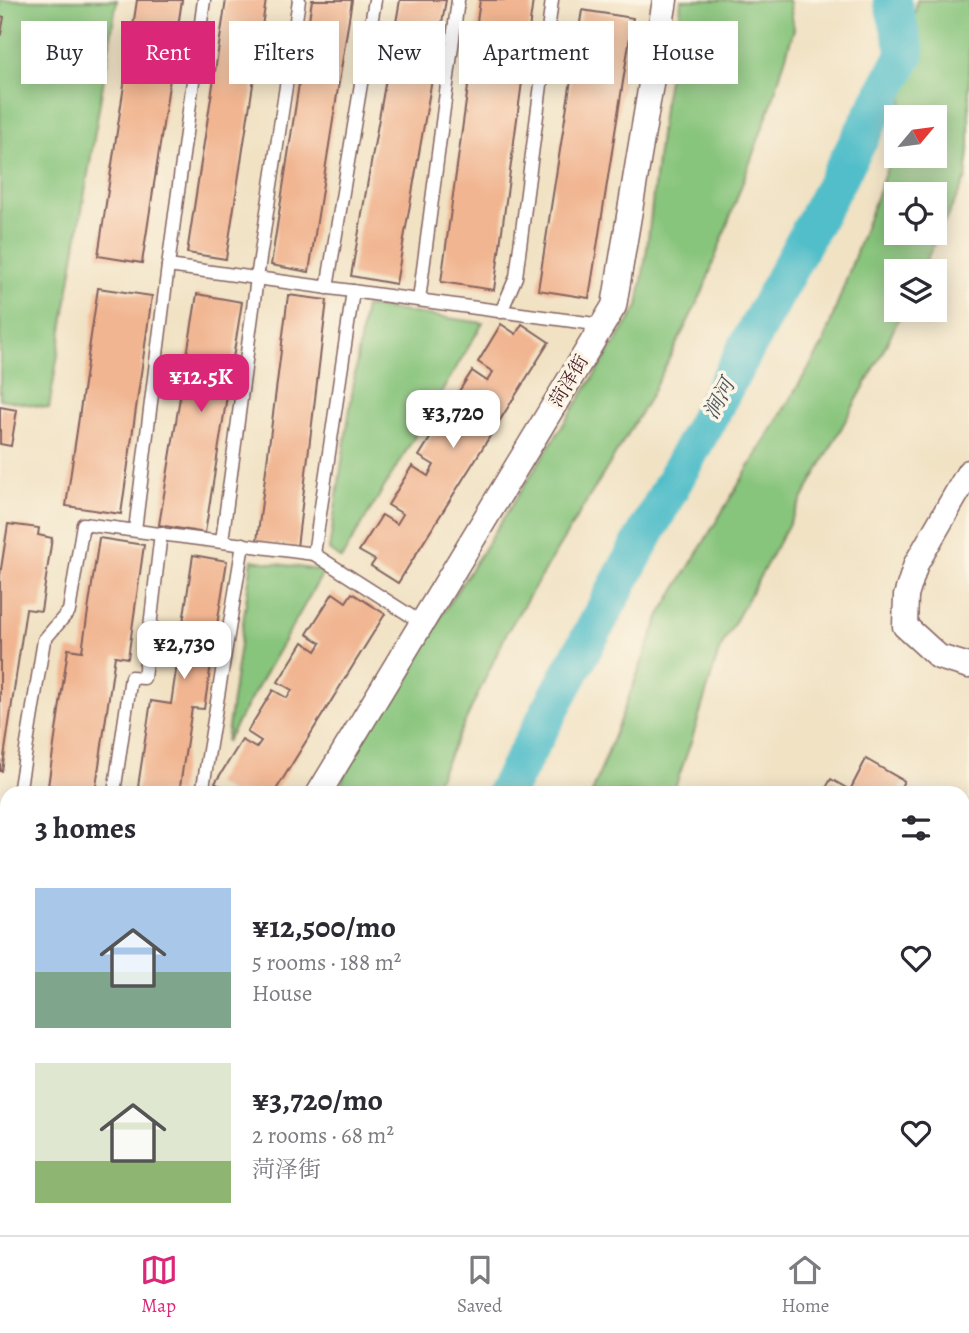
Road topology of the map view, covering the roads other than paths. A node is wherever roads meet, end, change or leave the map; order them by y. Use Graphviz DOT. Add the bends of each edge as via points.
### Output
graph roads {
  1 [pos="204,0"];
  2 [pos="299,0"];
  3 [pos="375,0"];
  4 [pos="458,0"];
  5 [pos="552,0"];
  6 [pos="665,0"];
  7 [pos="168,266"];
  8 [pos="257,278"];
  9 [pos="327,288"];
  10 [pos="354,291"];
  11 [pos="419,300"];
  12 [pos="501,312"];
  13 [pos="602,325"];
  14 [pos="969,472"];
  15 [pos="135,530"];
  16 [pos="161,533"];
  17 [pos="222,541"];
  18 [pos="243,544"];
  19 [pos="314,554"];
  20 [pos="422,623"];
  21 [pos="969,666"];
  22 [pos="20,786"];
  23 [pos="115,786"];
  24 [pos="203,786"];
  25 [pos="323,786"];
  1 -- 7 [label="lane"];
  2 -- 8 [label="lane"];
  3 -- 9 [label="lane"];
  4 -- 11 [label="lane"];
  5 -- 12 [label="lane" via="516,277"];
  6 -- 13 [label="street, 菏泽街" via="614,306"];
  7 -- 8 [label="lane"];
  7 -- 15 [label="lane"];
  8 -- 9 [label="lane"];
  8 -- 17 [label="lane"];
  9 -- 10 [label="lane"];
  10 -- 11 [label="lane"];
  10 -- 19 [label="lane"];
  11 -- 12 [label="lane"];
  12 -- 13 [label="lane"];
  13 -- 20 [label="street, 菏泽街"];
  14 -- 21 [label="street" via="916,564 906,596 905,626 939,657"];
  15 -- 16 [label="lane"];
  15 -- 22 [label="lane" via="83,524 69,611 44,640"];
  16 -- 17 [label="lane"];
  16 -- 23 [label="lane" via="144,678 131,677"];
  17 -- 18 [label="lane"];
  18 -- 19 [label="lane"];
  18 -- 24 [label="lane"];
  19 -- 20 [label="lane"];
  20 -- 25 [label="street, 菏泽街"];
}
